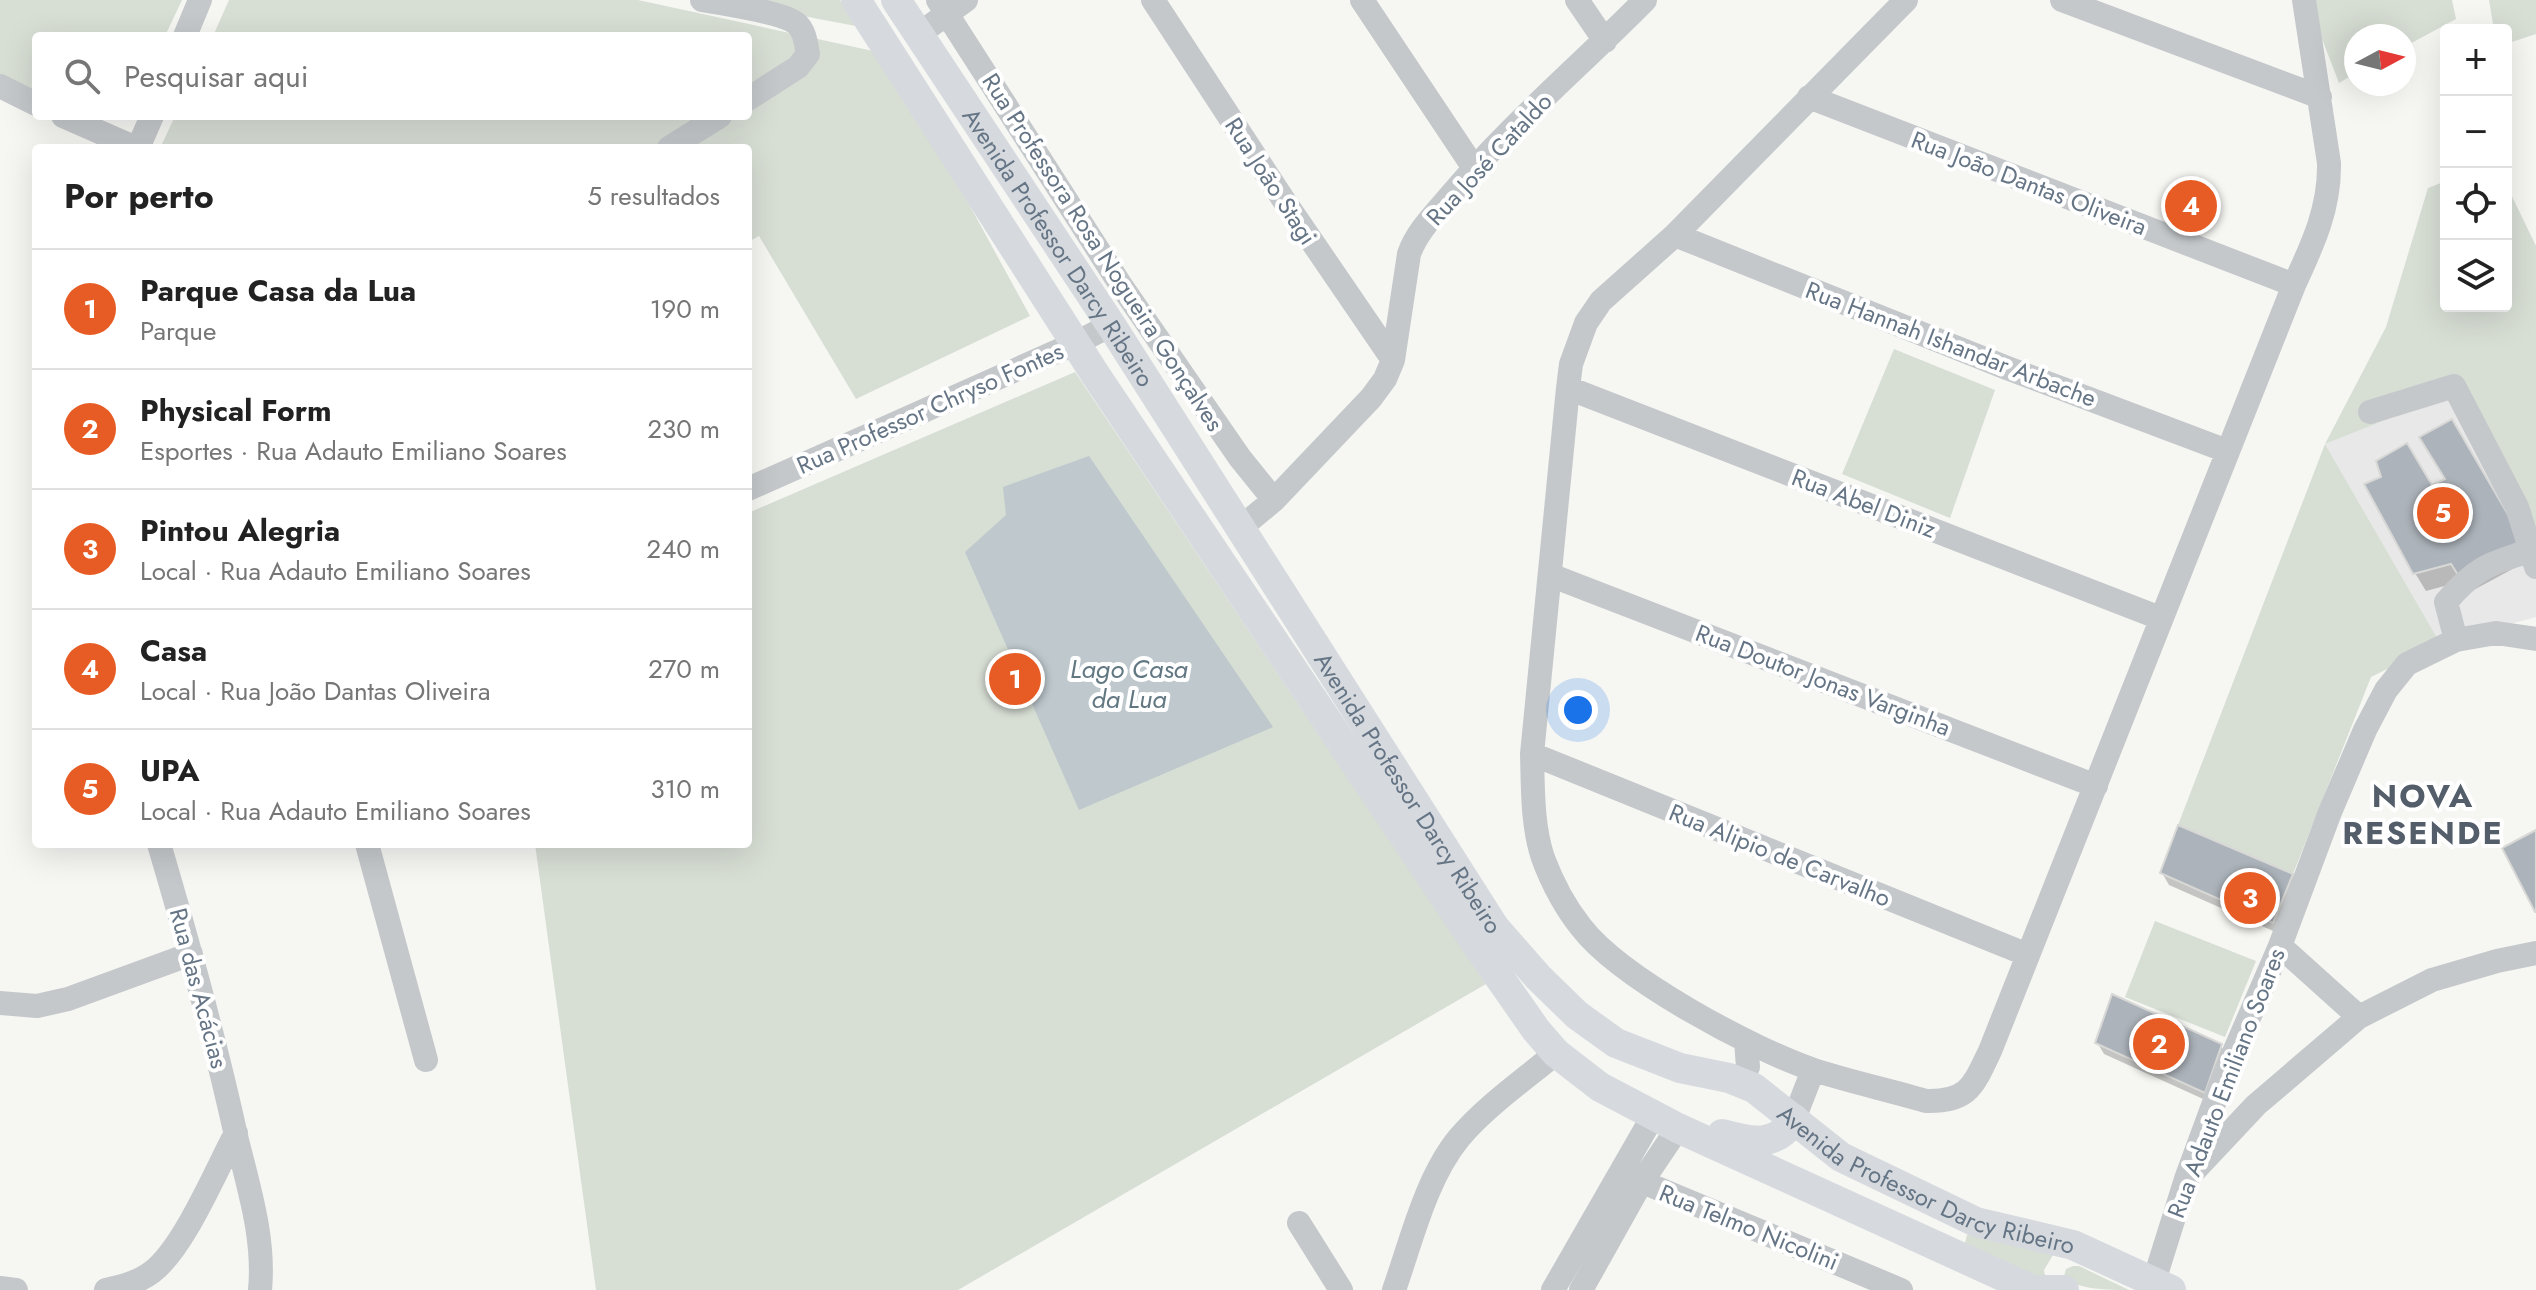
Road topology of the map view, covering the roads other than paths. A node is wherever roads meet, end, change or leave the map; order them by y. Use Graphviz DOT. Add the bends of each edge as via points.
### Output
graph roads {
  1 [pos="200,0"];
  2 [pos="702,0"];
  3 [pos="856,0"];
  4 [pos="896,0"];
  5 [pos="1153,0"];
  6 [pos="1362,0"];
  7 [pos="1577,0"];
  8 [pos="1645,0"];
  9 [pos="1906,0"];
  10 [pos="2062,0"];
  11 [pos="2304,0"];
  12 [pos="951,5"];
  13 [pos="187,32"];
  14 [pos="919,34"];
  15 [pos="1605,41"];
  16 [pos="0,86"];
  17 [pos="752,96"];
  18 [pos="1809,97"];
  19 [pos="2320,97"];
  20 [pos="32,102"];
  21 [pos="72,120"];
  22 [pos="150,120"];
  23 [pos="714,120"];
  24 [pos="128,144"];
  25 [pos="139,144"];
  26 [pos="675,144"];
  27 [pos="1474,168"];
  28 [pos="1675,235"];
  29 [pos="2294,285"];
  30 [pos="1111,325"];
  31 [pos="1076,343"];
  32 [pos="1393,360"];
  33 [pos="1568,388"];
  34 [pos="2370,412"];
  35 [pos="2227,451"];
  36 [pos="752,487"];
  37 [pos="1274,500"];
  38 [pos="1239,529"];
  39 [pos="2533,559"];
  40 [pos="1550,575"];
  41 [pos="2160,618"];
  42 [pos="2536,639"];
  43 [pos="2456,640"];
  44 [pos="1532,754"];
  45 [pos="2096,786"];
  46 [pos="160,848"];
  47 [pos="368,848"];
  48 [pos="2280,946"];
  49 [pos="2536,953"];
  50 [pos="191,954"];
  51 [pos="2028,955"];
  52 [pos="0,1003"];
  53 [pos="2359,1017"];
  54 [pos="1746,1041"];
  55 [pos="1616,1043"];
  56 [pos="1556,1053"];
  57 [pos="426,1060"];
  58 [pos="1680,1068"];
  59 [pos="1813,1070"];
  60 [pos="1740,1083"];
  61 [pos="1794,1119"];
  62 [pos="1675,1126"];
  63 [pos="236,1133"];
  64 [pos="1631,1178"];
  65 [pos="2186,1179"];
  66 [pos="1299,1223"];
  67 [pos="2158,1287"];
  68 [pos="0,1288"];
  69 [pos="16,1290"];
  70 [pos="106,1290"];
  71 [pos="260,1290"];
  72 [pos="1341,1290"];
  73 [pos="1394,1290"];
  74 [pos="1553,1290"];
  75 [pos="1581,1290"];
  76 [pos="1901,1290"];
  77 [pos="2033,1290"];
  78 [pos="2042,1290"];
  79 [pos="2064,1290"];
  1 -- 13 [label="street"];
  2 -- 17 [label="street" via="799,25 808,54 798,67"];
  3 -- 31 [label="main road, Avenida Professor Darcy Ribeiro"];
  4 -- 14 [label="main road, Avenida Professor Darcy Ribeiro"];
  5 -- 32 [label="street, Rua João Stagi"];
  6 -- 27 [label="street"];
  7 -- 15 [label="street"];
  8 -- 15 [label="street, Rua José Cataldo"];
  9 -- 18 [label="street"];
  10 -- 19 [label="street"];
  11 -- 19 [label="street"];
  12 -- 14 [label="street"];
  12 -- 37 [label="street, Rua Professora Rosa Nogueira Gonçalves" via="1120,284"];
  14 -- 30 [label="main road, Avenida Professor Darcy Ribeiro"];
  15 -- 27 [label="street, Rua José Cataldo"];
  16 -- 20 [label="street"];
  18 -- 28 [label="street"];
  18 -- 29 [label="street, Rua João Dantas Oliveira"];
  19 -- 29 [label="street" via="2330,185 2318,234"];
  21 -- 24 [label="street"];
  22 -- 25 [label="street"];
  23 -- 26 [label="street"];
  27 -- 32 [label="street, Rua José Cataldo" via="1413,243"];
  28 -- 33 [label="street" via="1601,301 1575,351"];
  28 -- 35 [label="street, Rua Hannah Ishandar Arbache"];
  29 -- 35 [label="street"];
  30 -- 31 [label="street, Rua Professor Chryso Fontes"];
  30 -- 38 [label="main road, Avenida Professor Darcy Ribeiro"];
  31 -- 36 [label="street, Rua Professor Chryso Fontes"];
  31 -- 56 [label="main road, Avenida Professor Darcy Ribeiro" via="1455,913"];
  32 -- 37 [label="street, Rua José Cataldo" via="1371,398"];
  33 -- 40 [label="street"];
  33 -- 41 [label="street, Rua Abel Diniz"];
  34 -- 39 [label="street" via="2454,386 2517,507"];
  35 -- 41 [label="street"];
  37 -- 38 [label="street, Rua José Cataldo"];
  38 -- 55 [label="main road, Avenida Professor Darcy Ribeiro" via="1495,928 1577,1015"];
  39 -- 43 [label="street" via="2491,562 2461,584 2446,602"];
  40 -- 44 [label="street"];
  40 -- 45 [label="street, Rua Doutor Jonas Varginha"];
  41 -- 45 [label="street"];
  42 -- 43 [label="street, Rua Adauto Emiliano Soares" via="2496,633"];
  43 -- 48 [label="street, Rua Adauto Emiliano Soares" via="2407,664 2386,690 2330,812"];
  44 -- 51 [label="street, Rua Alipio de Carvalho"];
  44 -- 54 [label="street" via="1542,855 1582,929 1623,967"];
  45 -- 51 [label="street"];
  46 -- 50 [label="street, Rua das Acácias"];
  47 -- 57 [label="street"];
  48 -- 53 [label="street"];
  48 -- 65 [label="street, Rua Adauto Emiliano Soares"];
  49 -- 53 [label="street" via="2432,980"];
  50 -- 52 [label="street" via="68,999 37,1006"];
  50 -- 63 [label="street, Rua das Acácias"];
  51 -- 59 [label="street" via="1975,1083 1961,1097 1926,1101"];
  53 -- 65 [label="street" via="2256,1105"];
  54 -- 59 [label="street"];
  54 -- 60 [label="street" via="1748,1067"];
  55 -- 56 [label="main road"];
  55 -- 58 [label="main road, Avenida Professor Darcy Ribeiro"];
  56 -- 62 [label="main road, Avenida Professor Darcy Ribeiro" via="1600,1087"];
  56 -- 73 [label="street" via="1459,1139 1422,1209"];
  58 -- 60 [label="main road, Avenida Professor Darcy Ribeiro"];
  58 -- 62 [label="main road" via="1656,1095"];
  59 -- 61 [label="street"];
  60 -- 61 [label="main road, Avenida Professor Darcy Ribeiro"];
  61 -- 62 [label="main road" via="1781,1134 1762,1142"];
  61 -- 67 [label="main road, Avenida Professor Darcy Ribeiro" via="1841,1157 1976,1222 2059,1240"];
  62 -- 64 [label="street"];
  62 -- 77 [label="main road, Avenida Professor Darcy Ribeiro"];
  63 -- 70 [label="street" via="163,1262 129,1285"];
  63 -- 71 [label="street, Rua das Acácias" via="260,1244"];
  64 -- 74 [label="street"];
  64 -- 75 [label="street"];
  64 -- 76 [label="street, Rua Telmo Nicolini"];
  65 -- 67 [label="street, Rua Adauto Emiliano Soares"];
  66 -- 72 [label="street"];
  68 -- 69 [label="street"];
  78 -- 79 [label="main road"];
}
